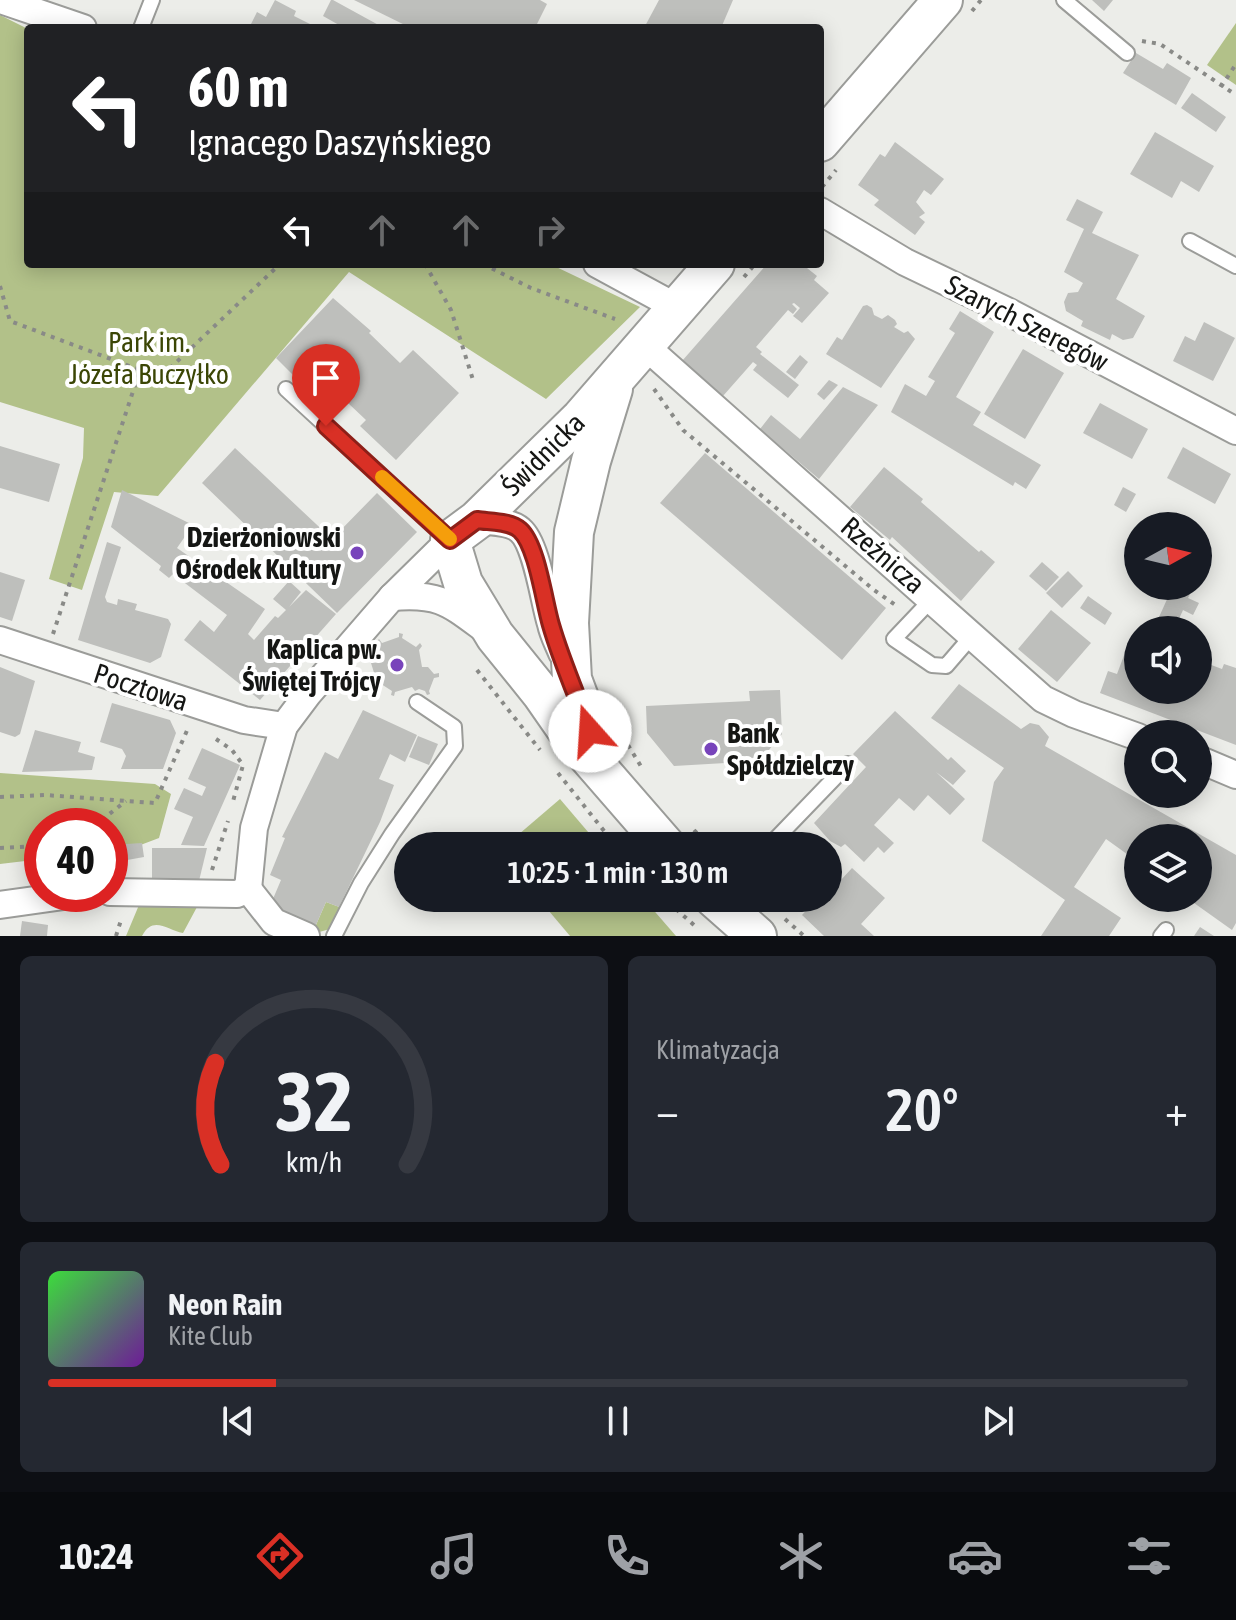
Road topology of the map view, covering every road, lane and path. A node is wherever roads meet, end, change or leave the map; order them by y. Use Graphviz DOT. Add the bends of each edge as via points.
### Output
graph roads {
  1 [pos="1,0"];
  2 [pos="152,0"];
  3 [pos="943,0"];
  4 [pos="1064,0"];
  5 [pos="71,24"];
  6 [pos="143,24"];
  7 [pos="1127,53"];
  8 [pos="1236,64"];
  9 [pos="1221,87"];
  10 [pos="1236,95"];
  11 [pos="824,137"];
  12 [pos="824,213"];
  13 [pos="1190,241"];
  14 [pos="1236,266"];
  15 [pos="276,268"];
  16 [pos="427,268"];
  17 [pos="491,268"];
  18 [pos="604,268"];
  19 [pos="712,268"];
  20 [pos="0,286"];
  21 [pos="678,308"];
  22 [pos="615,319"];
  23 [pos="644,345"];
  24 [pos="140,370"];
  25 [pos="634,382"];
  26 [pos="474,383"];
  27 [pos="286,389"];
  28 [pos="1234,426"];
  29 [pos="464,530"];
  30 [pos="392,597"];
  31 [pos="932,599"];
  32 [pos="902,609"];
  33 [pos="495,636"];
  34 [pos="971,637"];
  35 [pos="0,640"];
  36 [pos="47,656"];
  37 [pos="572,679"];
  38 [pos="417,702"];
  39 [pos="195,713"];
  40 [pos="284,726"];
  41 [pos="1124,732"];
  42 [pos="628,744"];
  43 [pos="848,764"];
  44 [pos="1212,765"];
  45 [pos="1236,775"];
  46 [pos="632,783"];
  47 [pos="0,797"];
  48 [pos="126,801"];
  49 [pos="117,808"];
  50 [pos="675,832"];
  51 [pos="782,832"];
  52 [pos="24,847"];
  53 [pos="0,848"];
  54 [pos="209,879"];
  55 [pos="248,889"];
  56 [pos="128,892"];
  57 [pos="24,906"];
  58 [pos="3,911"];
  59 [pos="705,912"];
  60 [pos="293,933"];
  61 [pos="334,936"];
  62 [pos="757,936"];
  1 -- 5 [label="street"];
  2 -- 6 [label="lane"];
  3 -- 11 [label="street"];
  4 -- 7 [label="lane"];
  7 -- 9 [label="path" via="1140,41 1160,44"];
  8 -- 9 [label="path"];
  9 -- 10 [label="path"];
  12 -- 28 [label="street, Szarych Szeregów" via="905,262"];
  13 -- 14 [label="lane"];
  15 -- 24 [label="path" via="165,373"];
  16 -- 26 [label="path" via="451,310"];
  17 -- 22 [label="path"];
  18 -- 21 [label="street"];
  19 -- 21 [label="street, Świdnicka"];
  20 -- 24 [label="path" via="10,321"];
  21 -- 23 [label="street, Świdnicka"];
  23 -- 25 [label="street, Świdnicka"];
  23 -- 31 [label="street, Rzeźnicza"];
  24 -- 36 [label="path"];
  25 -- 29 [label="street, Świdnicka"];
  25 -- 32 [label="path" via="683,430"];
  25 -- 37 [label="street" via="591,461 574,532"];
  27 -- 29 [label="lane"];
  29 -- 30 [label="street, Świdnicka"];
  29 -- 33 [label="street" via="463,583"];
  29 -- 37 [label="street" via="505,524 520,529"];
  30 -- 33 [label="street" via="434,597 454,605"];
  30 -- 40 [label="street, Świdnicka"];
  31 -- 34 [label="street, Rzeźnicza"];
  31 -- 34 [label="lane" via="894,639 932,665 946,666"];
  33 -- 46 [label="street" via="573,739"];
  34 -- 41 [label="street, Rzeźnicza" via="1043,699"];
  35 -- 36 [label="street, Pocztowa"];
  36 -- 39 [label="street, Pocztowa"];
  37 -- 46 [label="street" via="590,731"];
  38 -- 61 [label="lane" via="454,727 455,746 361,883"];
  39 -- 40 [label="street, Pocztowa"];
  39 -- 48 [label="path" via="155,803"];
  39 -- 54 [label="path" via="243,765"];
  40 -- 55 [label="street, Świdnicka" via="254,828"];
  42 -- 46 [label="path"];
  43 -- 51 [label="lane"];
  44 -- 45 [label="street"];
  46 -- 50 [label="street"];
  47 -- 48 [label="path"];
  48 -- 49 [label="path"];
  52 -- 53 [label="path"];
  55 -- 56 [label="street" via="237,894"];
  55 -- 60 [label="street" via="274,922"];
  57 -- 58 [label="street"];
  59 -- 62 [label="street"];
}
